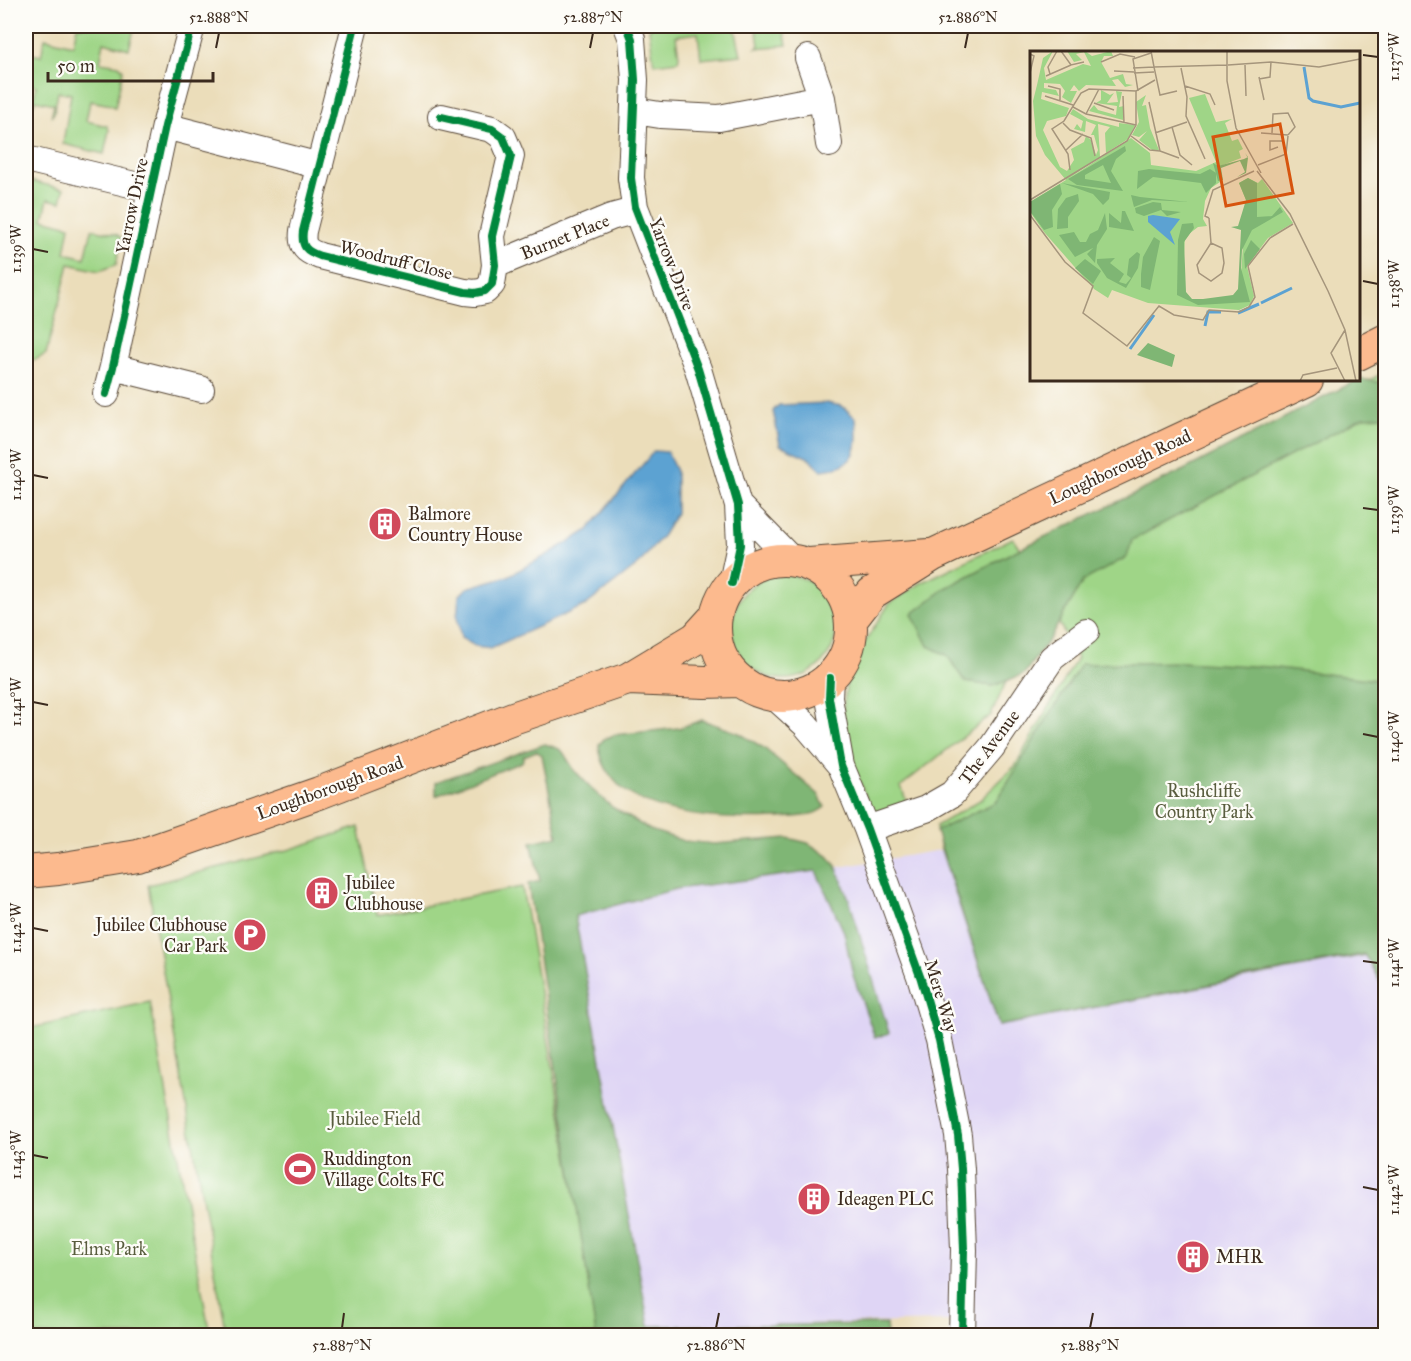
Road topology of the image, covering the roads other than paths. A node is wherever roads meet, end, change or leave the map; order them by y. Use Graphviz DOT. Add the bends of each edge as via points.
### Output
graph roads {
  1 [pos="192,26"];
  2 [pos="355,26"];
  3 [pos="627,26"];
  4 [pos="808,58"];
  5 [pos="822,98"];
  6 [pos="635,111"];
  7 [pos="441,117"];
  8 [pos="165,126"];
  9 [pos="829,144"];
  10 [pos="26,159"];
  11 [pos="320,166"];
  12 [pos="151,189"];
  13 [pos="635,207"];
  14 [pos="495,265"];
  15 [pos="1386,340"];
  16 [pos="1360,353"];
  17 [pos="114,367"];
  18 [pos="1306,381"];
  19 [pos="201,388"];
  20 [pos="106,394"];
  21 [pos="738,505"];
  22 [pos="933,555"];
  23 [pos="800,562"];
  24 [pos="732,583"];
  25 [pos="716,616"];
  26 [pos="851,620"];
  27 [pos="1086,632"];
  28 [pos="830,678"];
  29 [pos="628,679"];
  30 [pos="740,681"];
  31 [pos="774,696"];
  32 [pos="841,766"];
  33 [pos="867,829"];
  34 [pos="26,872"];
  35 [pos="962,1335"];
  1 -- 8 [label="street, Yarrow Drive"];
  2 -- 11 [label="street, Woodruff Close"];
  3 -- 6 [label="street, Yarrow Drive" via="632,39"];
  4 -- 5 [label="street"];
  5 -- 6 [label="street" via="719,118"];
  5 -- 9 [label="street"];
  6 -- 13 [label="street, Yarrow Drive"];
  7 -- 14 [label="street, Woodruff Close" via="492,129 503,137 509,149 511,163 492,236"];
  8 -- 11 [label="street"];
  8 -- 12 [label="street, Yarrow Drive"];
  10 -- 12 [label="street"];
  11 -- 14 [label="street, Woodruff Close" via="302,241 309,252 475,293 492,284"];
  12 -- 17 [label="street, Yarrow Drive"];
  13 -- 14 [label="street, Burnet Place"];
  13 -- 21 [label="street, Yarrow Drive" via="698,369"];
  15 -- 16 [label="main road"];
  17 -- 19 [label="street"];
  17 -- 20 [label="street, Yarrow Drive"];
  18 -- 22 [label="main road, Loughborough Road"];
  21 -- 23 [label="street"];
  21 -- 24 [label="street, Yarrow Drive" via="741,545"];
  22 -- 23 [label="main road, Loughborough Road"];
  22 -- 26 [label="main road, Loughborough Road" via="872,593"];
  23 -- 24 [label="main road" via="770,561 749,569"];
  23 -- 26 [label="main road" via="829,577 844,597"];
  24 -- 25 [label="main road"];
  25 -- 29 [label="main road, Loughborough Road" via="696,638"];
  25 -- 30 [label="main road" via="715,636 723,661"];
  26 -- 28 [label="main road" via="850,641 843,661"];
  27 -- 33 [label="street, The Avenue" via="1052,657 993,747 952,794 926,810"];
  28 -- 31 [label="main road" via="813,689"];
  28 -- 32 [label="street, Mere Way"];
  29 -- 30 [label="main road, Loughborough Road"];
  29 -- 34 [label="main road, Loughborough Road" via="138,856"];
  30 -- 31 [label="main road"];
  31 -- 32 [label="street, Mere Way" via="805,724"];
  32 -- 33 [label="street, Mere Way"];
  33 -- 35 [label="street, Mere Way" via="939,1040 957,1135 964,1250"];
}
